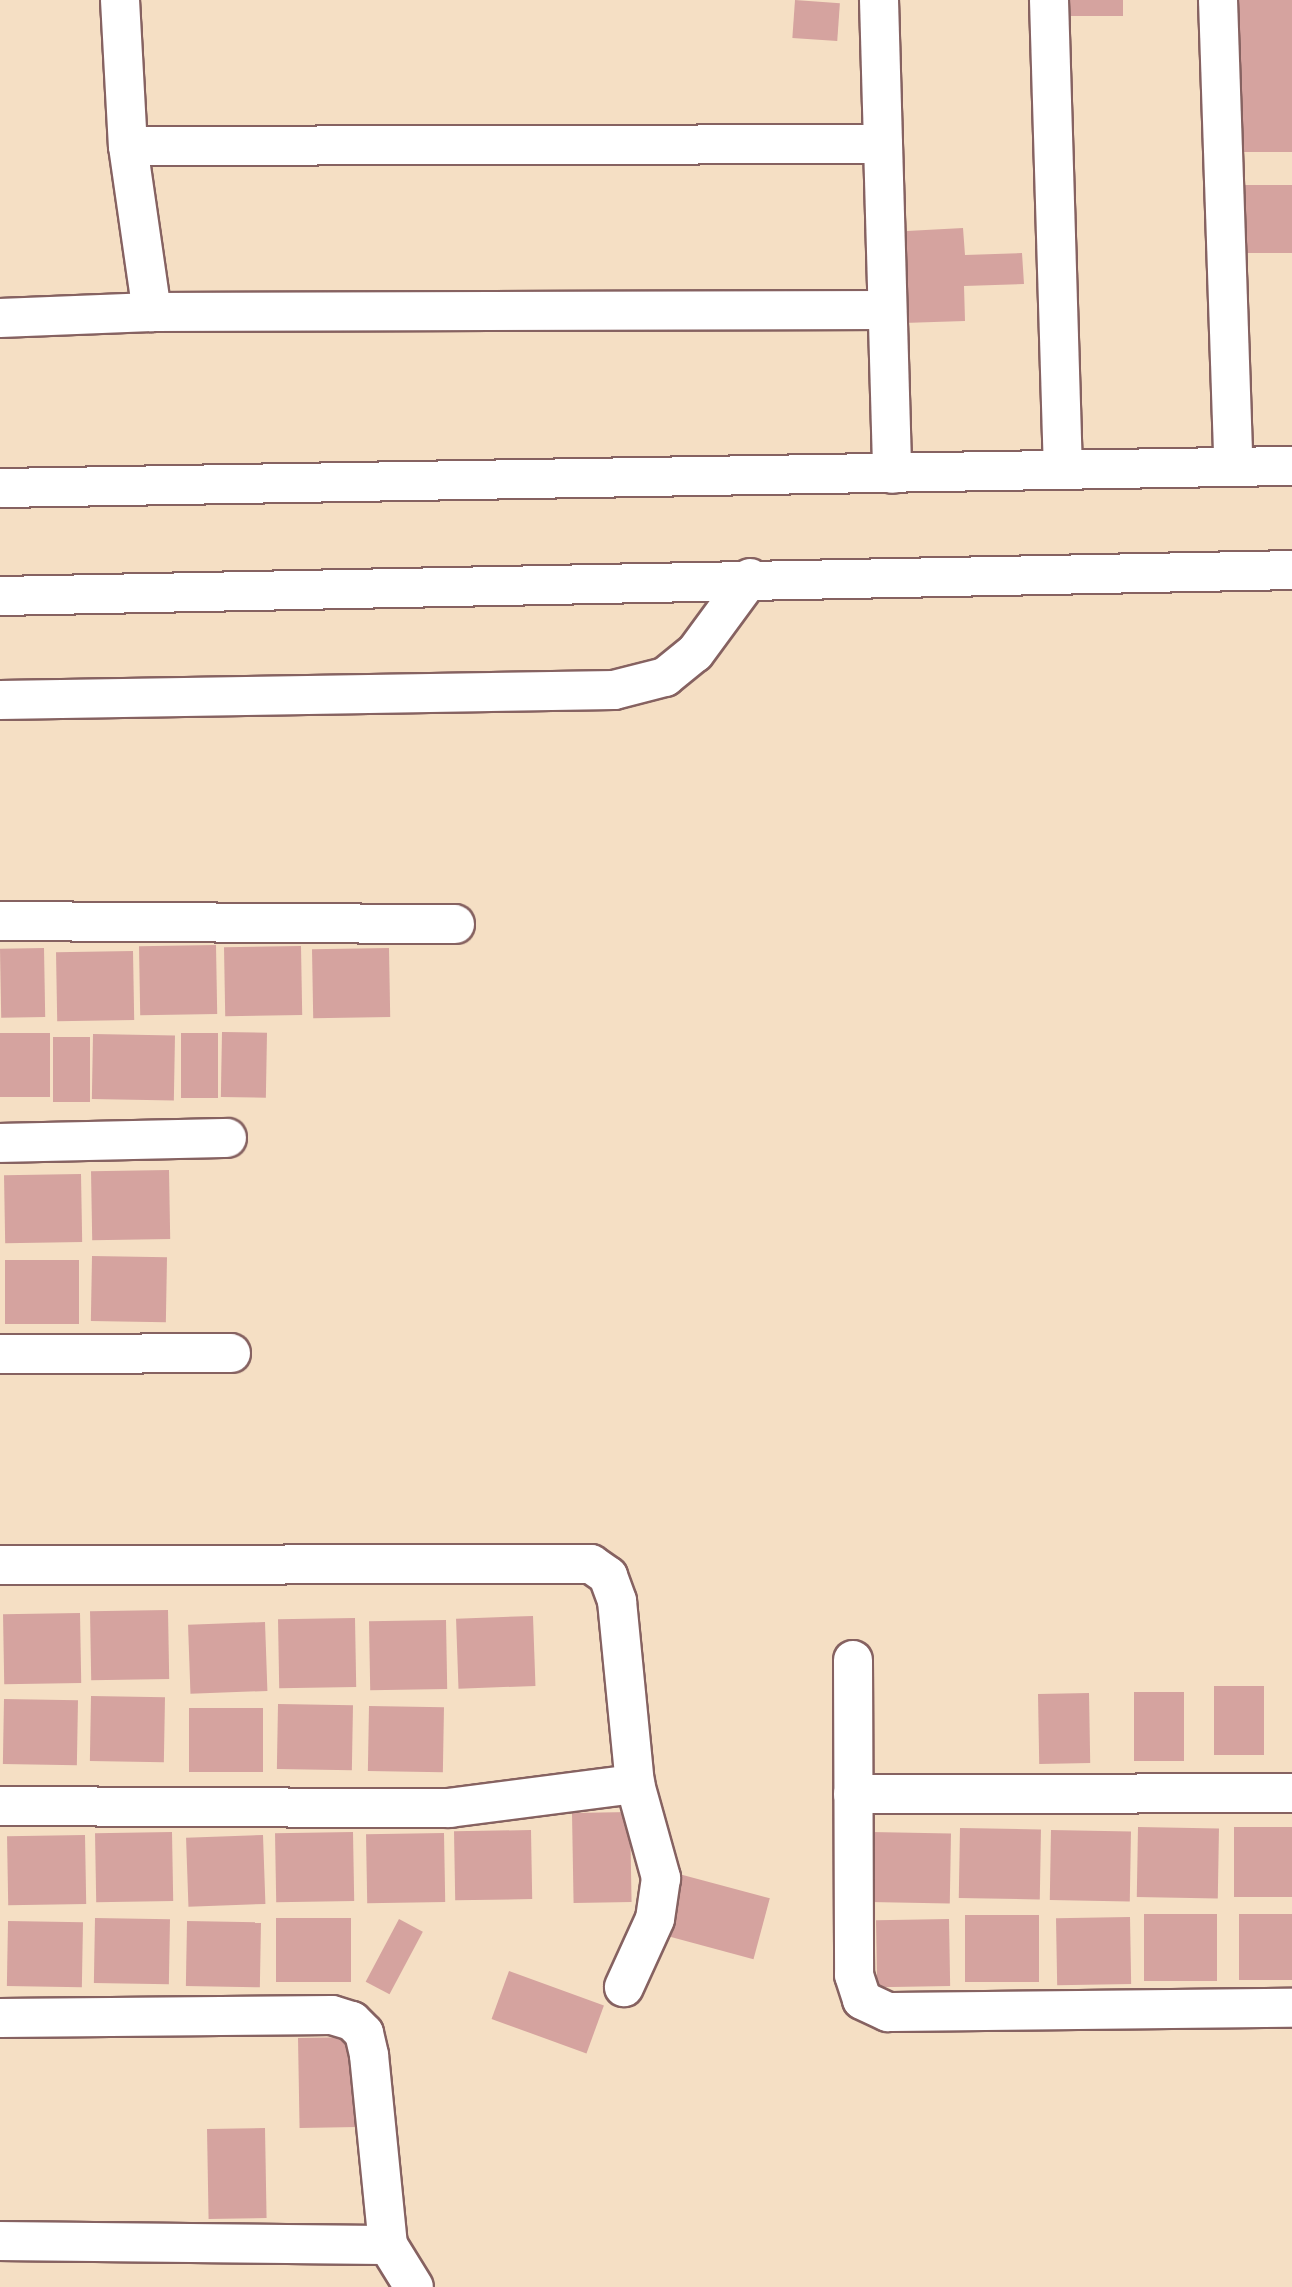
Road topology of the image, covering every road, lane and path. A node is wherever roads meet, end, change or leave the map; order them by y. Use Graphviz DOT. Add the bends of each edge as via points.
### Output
graph roads {
  1 [pos="120,0"];
  2 [pos="879,0"];
  3 [pos="1049,0"];
  4 [pos="1218,0"];
  5 [pos="883,144"];
  6 [pos="128,145"];
  7 [pos="886,310"];
  8 [pos="152,312"];
  9 [pos="0,318"];
  10 [pos="1233,464"];
  11 [pos="1063,466"];
  12 [pos="1292,466"];
  13 [pos="892,474"];
  14 [pos="0,488"];
  15 [pos="1292,570"];
  16 [pos="750,578"];
  17 [pos="0,596"];
  18 [pos="0,700"];
  19 [pos="0,921"];
  20 [pos="455,924"];
  21 [pos="228,1138"];
  22 [pos="0,1143"];
  23 [pos="232,1353"];
  24 [pos="0,1354"];
  25 [pos="0,1565"];
  26 [pos="853,1660"];
  27 [pos="635,1784"];
  28 [pos="1292,1793"];
  29 [pos="853,1794"];
  30 [pos="0,1805"];
  31 [pos="624,1987"];
  32 [pos="1292,2008"];
  33 [pos="0,2018"];
  34 [pos="0,2241"];
  35 [pos="388,2245"];
  36 [pos="414,2287"];
  1 -- 6 [label="street"];
  2 -- 5 [label="street"];
  3 -- 11 [label="street"];
  4 -- 10 [label="street"];
  5 -- 6 [label="street"];
  5 -- 7 [label="street"];
  6 -- 8 [label="street"];
  7 -- 8 [label="street"];
  7 -- 13 [label="street"];
  8 -- 9 [label="street"];
  10 -- 11 [label="street"];
  10 -- 12 [label="street"];
  11 -- 13 [label="street"];
  13 -- 14 [label="street"];
  15 -- 16 [label="street"];
  16 -- 17 [label="street" via="456,591"];
  16 -- 18 [label="street" via="695,653 665,677 614,690"];
  19 -- 20 [label="street"];
  21 -- 22 [label="street"];
  23 -- 24 [label="street"];
  25 -- 27 [label="street" via="591,1564 608,1576 617,1601"];
  26 -- 29 [label="street"];
  27 -- 30 [label="street" via="449,1808"];
  27 -- 31 [label="street" via="661,1878 655,1919"];
  28 -- 29 [label="street"];
  29 -- 32 [label="street" via="854,1975 862,2000 888,2012"];
  33 -- 35 [label="street" via="332,2015 352,2021 364,2033 369,2055"];
  34 -- 35 [label="street"];
  35 -- 36 [label="street"];
}
